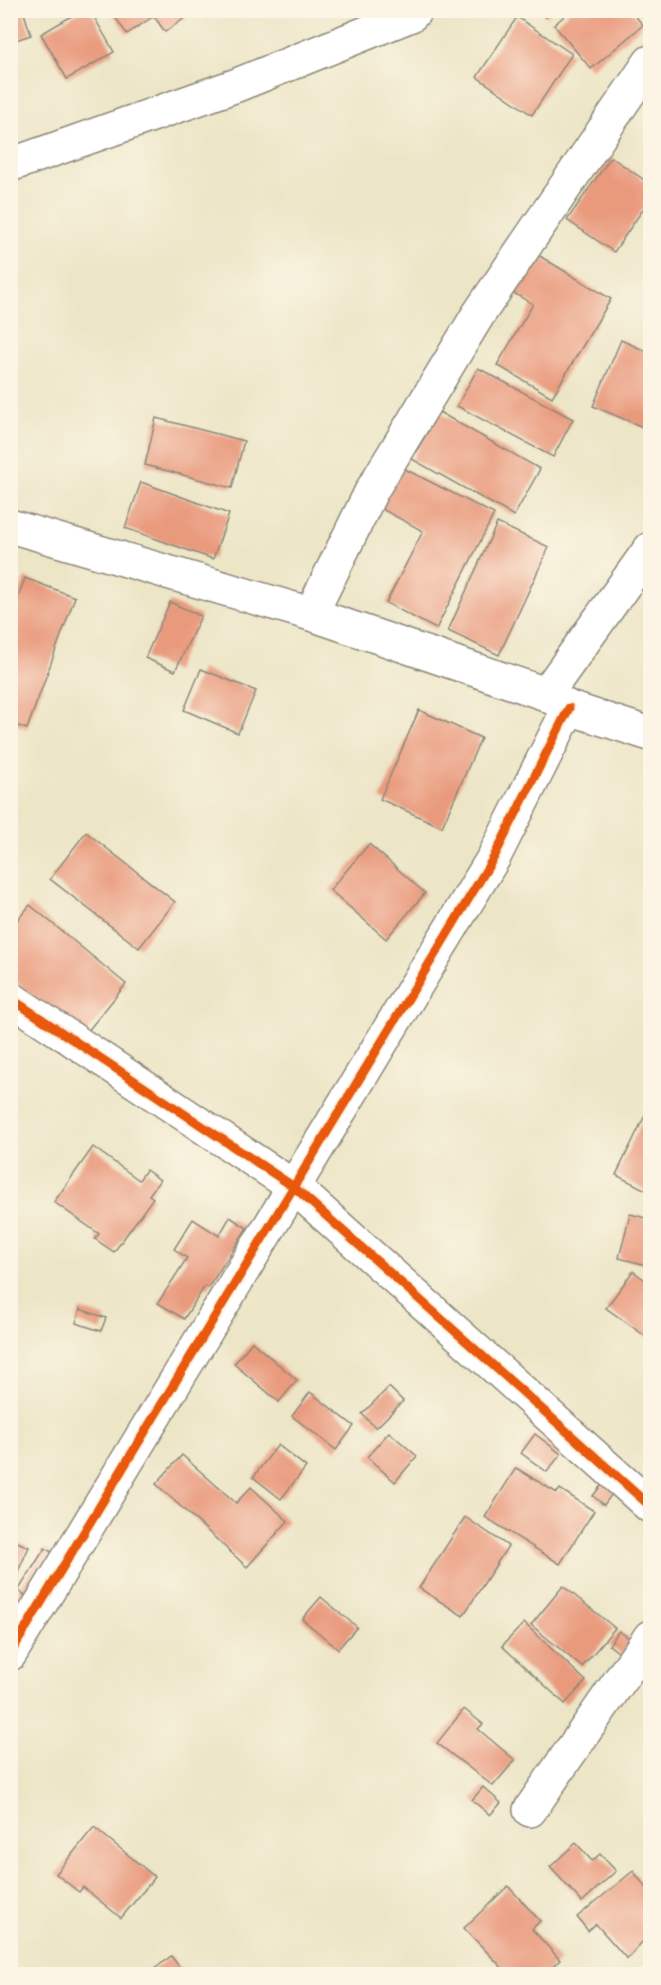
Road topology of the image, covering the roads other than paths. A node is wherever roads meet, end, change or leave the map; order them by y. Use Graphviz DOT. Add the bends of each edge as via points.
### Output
graph roads {
  1 [pos="416,10"];
  2 [pos="651,62"];
  3 [pos="10,165"];
  4 [pos="10,526"];
  5 [pos="651,549"];
  6 [pos="311,614"];
  7 [pos="558,701"];
  8 [pos="651,734"];
  9 [pos="10,998"];
  10 [pos="294,1187"];
  11 [pos="651,1506"];
  12 [pos="651,1637"];
  13 [pos="10,1654"];
  14 [pos="530,1810"];
  1 -- 3 [label="street" via="237,85"];
  2 -- 6 [label="street" via="478,315 372,490"];
  4 -- 6 [label="street"];
  5 -- 7 [label="street"];
  6 -- 7 [label="street"];
  7 -- 8 [label="street"];
  7 -- 10 [label="street" via="494,857"];
  9 -- 10 [label="street"];
  10 -- 11 [label="street"];
  10 -- 13 [label="street"];
  12 -- 14 [label="street"];
}
